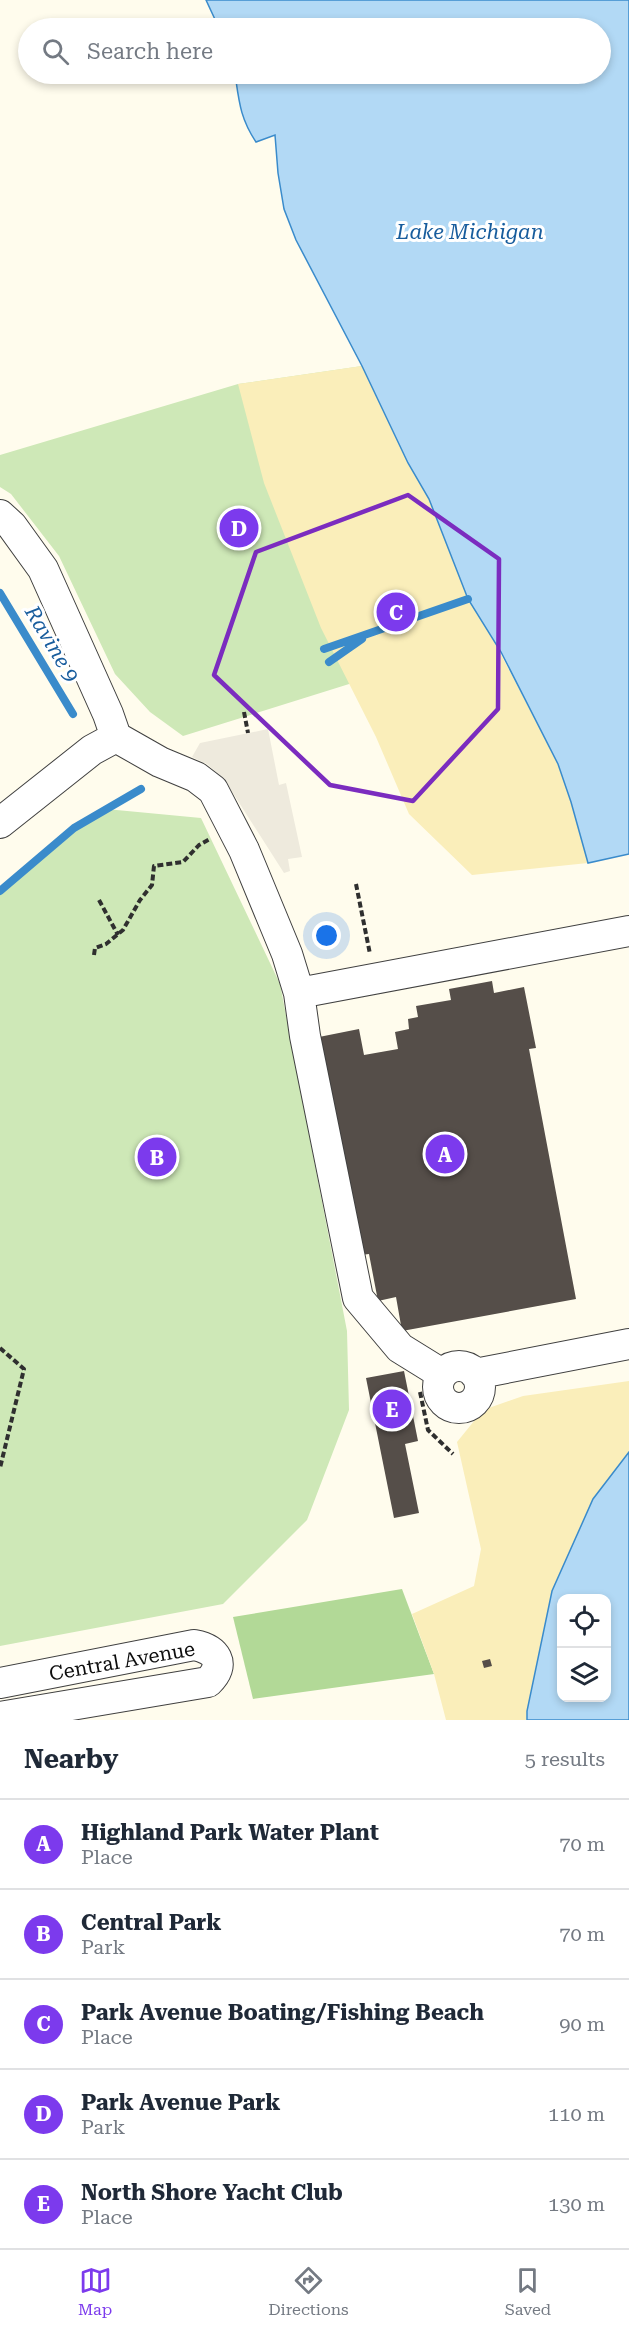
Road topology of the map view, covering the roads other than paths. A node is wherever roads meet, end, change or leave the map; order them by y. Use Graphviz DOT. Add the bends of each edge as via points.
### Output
graph roads {
  1 [pos="0,515"];
  2 [pos="116,737"];
  3 [pos="0,823"];
  4 [pos="629,931"];
  5 [pos="299,993"];
  6 [pos="629,1344"];
  7 [pos="0,1683"];
  8 [pos="0,1717"];
  1 -- 2 [label="street" via="43,570"];
  2 -- 3 [label="street" via="92,750"];
  2 -- 5 [label="street" via="196,777 213,790 244,850"];
  4 -- 5 [label="street"];
  5 -- 6 [label="street" via="358,1298 438,1386 442,1399 454,1407 469,1405 478,1395 475,1374"];
  7 -- 8 [label="street, Central Avenue" via="194,1645 206,1647 215,1655 218,1665 216,1675 208,1682"];
}
